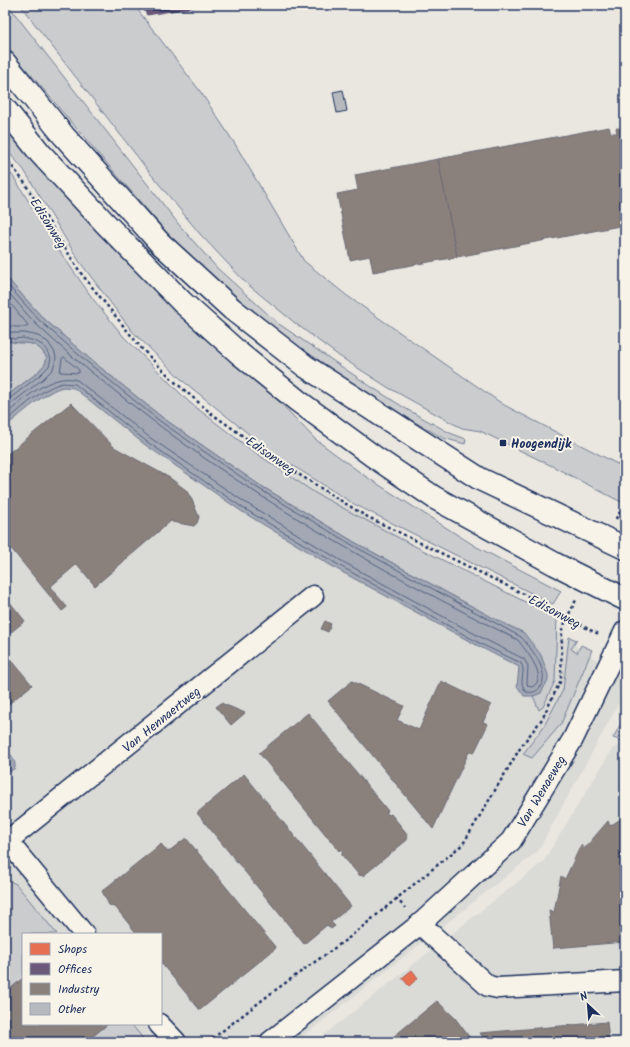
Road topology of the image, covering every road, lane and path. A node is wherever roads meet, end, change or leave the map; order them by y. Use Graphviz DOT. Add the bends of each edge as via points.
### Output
graph roads {
  1 [pos="5,63"];
  2 [pos="5,109"];
  3 [pos="5,157"];
  4 [pos="625,548"];
  5 [pos="313,596"];
  6 [pos="625,599"];
  7 [pos="568,616"];
  8 [pos="622,637"];
  9 [pos="6,841"];
  10 [pos="420,924"];
  11 [pos="83,933"];
  12 [pos="625,981"];
  13 [pos="208,1042"];
  14 [pos="270,1042"];
  1 -- 4 [label="main road" via="64,136 160,242 244,319 305,366 480,479"];
  2 -- 6 [label="main road" via="40,152 105,223 182,302 298,401 435,498"];
  3 -- 7 [label="path, Edisonweg" via="24,182 80,272 142,349 212,414 287,467 364,515"];
  5 -- 9 [label="street, Van Hennaertweg"];
  7 -- 8 [label="path, Edisonweg" via="588,630"];
  7 -- 13 [label="path" via="562,630 561,680 542,718 518,751 463,844 350,937"];
  8 -- 10 [label="street, Van Wenaeweg" via="573,739 511,841"];
  9 -- 11 [label="street, Van Hennaertweg"];
  10 -- 12 [label="street" via="488,986 498,988"];
  10 -- 14 [label="street, Van Wenaeweg"];
}
